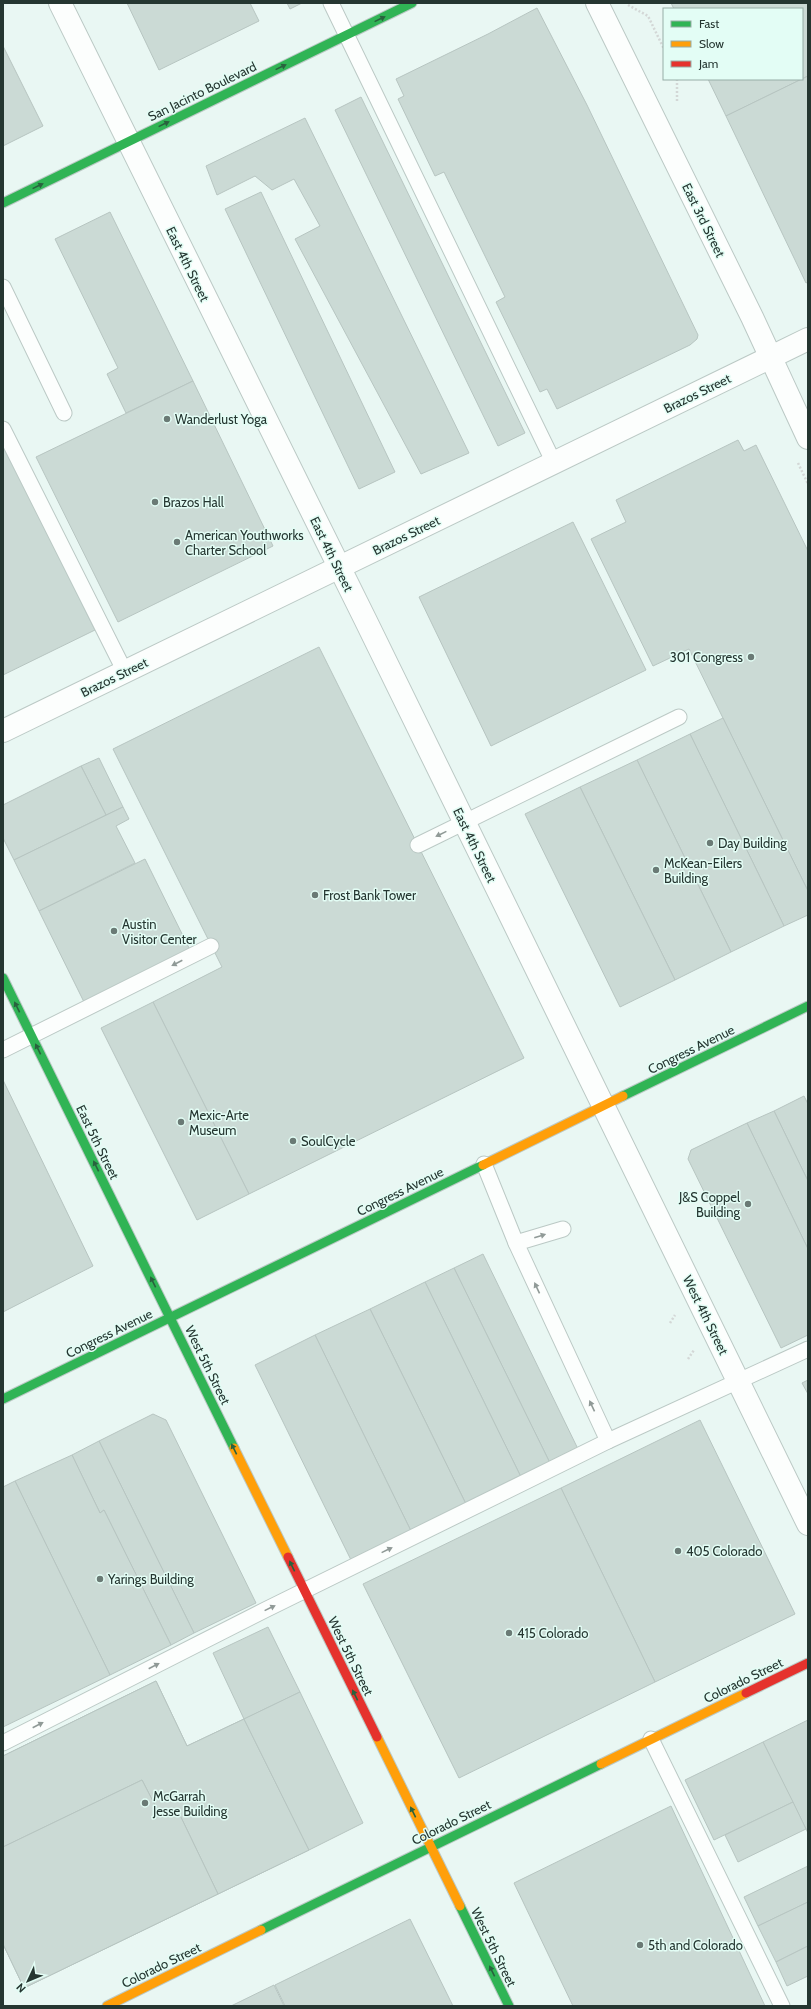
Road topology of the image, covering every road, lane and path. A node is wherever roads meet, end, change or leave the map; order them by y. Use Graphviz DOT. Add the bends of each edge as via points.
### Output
graph roads {
  1 [pos="60,3"];
  2 [pos="331,3"];
  3 [pos="412,3"];
  4 [pos="597,3"];
  5 [pos="626,3"];
  6 [pos="347,35"];
  7 [pos="663,47"];
  8 [pos="129,141"];
  9 [pos="3,203"];
  10 [pos="3,287"];
  11 [pos="808,339"];
  12 [pos="771,357"];
  13 [pos="64,413"];
  14 [pos="3,429"];
  15 [pos="808,438"];
  16 [pos="554,463"];
  17 [pos="339,568"];
  18 [pos="124,672"];
  19 [pos="679,717"];
  20 [pos="3,731"];
  21 [pos="464,822"];
  22 [pos="418,845"];
  23 [pos="211,946"];
  24 [pos="3,978"];
  25 [pos="808,1006"];
  26 [pos="32,1036"];
  27 [pos="3,1050"];
  28 [pos="603,1106"];
  29 [pos="484,1164"];
  30 [pos="563,1229"];
  31 [pos="516,1243"];
  32 [pos="170,1317"];
  33 [pos="808,1349"];
  34 [pos="739,1381"];
  35 [pos="3,1399"];
  36 [pos="608,1442"];
  37 [pos="808,1524"];
  38 [pos="304,1591"];
  39 [pos="808,1663"];
  40 [pos="651,1739"];
  41 [pos="3,1743"];
  42 [pos="430,1847"];
  43 [pos="107,2006"];
  44 [pos="509,2006"];
  45 [pos="782,2006"];
  1 -- 8 [label="street, East 4th Street"];
  2 -- 6 [label="lane"];
  6 -- 3 [label="main road, San Jacinto Boulevard, one-way"];
  4 -- 12 [label="street, East 3rd Street"];
  5 -- 7 [label="path" via="648,16"];
  8 -- 6 [label="main road, San Jacinto Boulevard, one-way"];
  6 -- 16 [label="lane"];
  9 -- 8 [label="main road, San Jacinto Boulevard, one-way"];
  8 -- 17 [label="street, East 4th Street"];
  10 -- 13 [label="lane"];
  11 -- 12 [label="street, Brazos Street"];
  12 -- 15 [label="street, East 3rd Street"];
  12 -- 16 [label="street, Brazos Street"];
  14 -- 18 [label="lane"];
  16 -- 17 [label="street, Brazos Street"];
  17 -- 18 [label="street, Brazos Street"];
  17 -- 21 [label="street, East 4th Street"];
  18 -- 20 [label="street, Brazos Street"];
  19 -- 21 [label="lane"];
  21 -- 22 [label="lane, one-way"];
  21 -- 28 [label="street, East 4th Street"];
  23 -- 26 [label="lane, one-way"];
  26 -- 24 [label="main road, East 5th Street, one-way"];
  25 -- 28 [label="main road, Congress Avenue"];
  26 -- 27 [label="lane"];
  32 -- 26 [label="main road, East 5th Street, one-way"];
  28 -- 29 [label="main road, Congress Avenue"];
  28 -- 34 [label="street, West 4th Street"];
  29 -- 31 [label="lane"];
  29 -- 32 [label="main road, Congress Avenue"];
  31 -- 30 [label="lane, one-way"];
  36 -- 31 [label="lane, one-way"];
  32 -- 35 [label="main road, Congress Avenue"];
  38 -- 32 [label="main road, West 5th Street, one-way"];
  33 -- 34 [label="lane"];
  34 -- 36 [label="lane"];
  34 -- 37 [label="street, West 4th Street"];
  38 -- 36 [label="lane, one-way"];
  41 -- 38 [label="lane, one-way"];
  42 -- 38 [label="main road, West 5th Street, one-way"];
  39 -- 40 [label="main road, Colorado Street"];
  40 -- 42 [label="main road, Colorado Street"];
  40 -- 45 [label="lane"];
  42 -- 43 [label="main road, Colorado Street"];
  44 -- 42 [label="main road, West 5th Street, one-way"];
}
